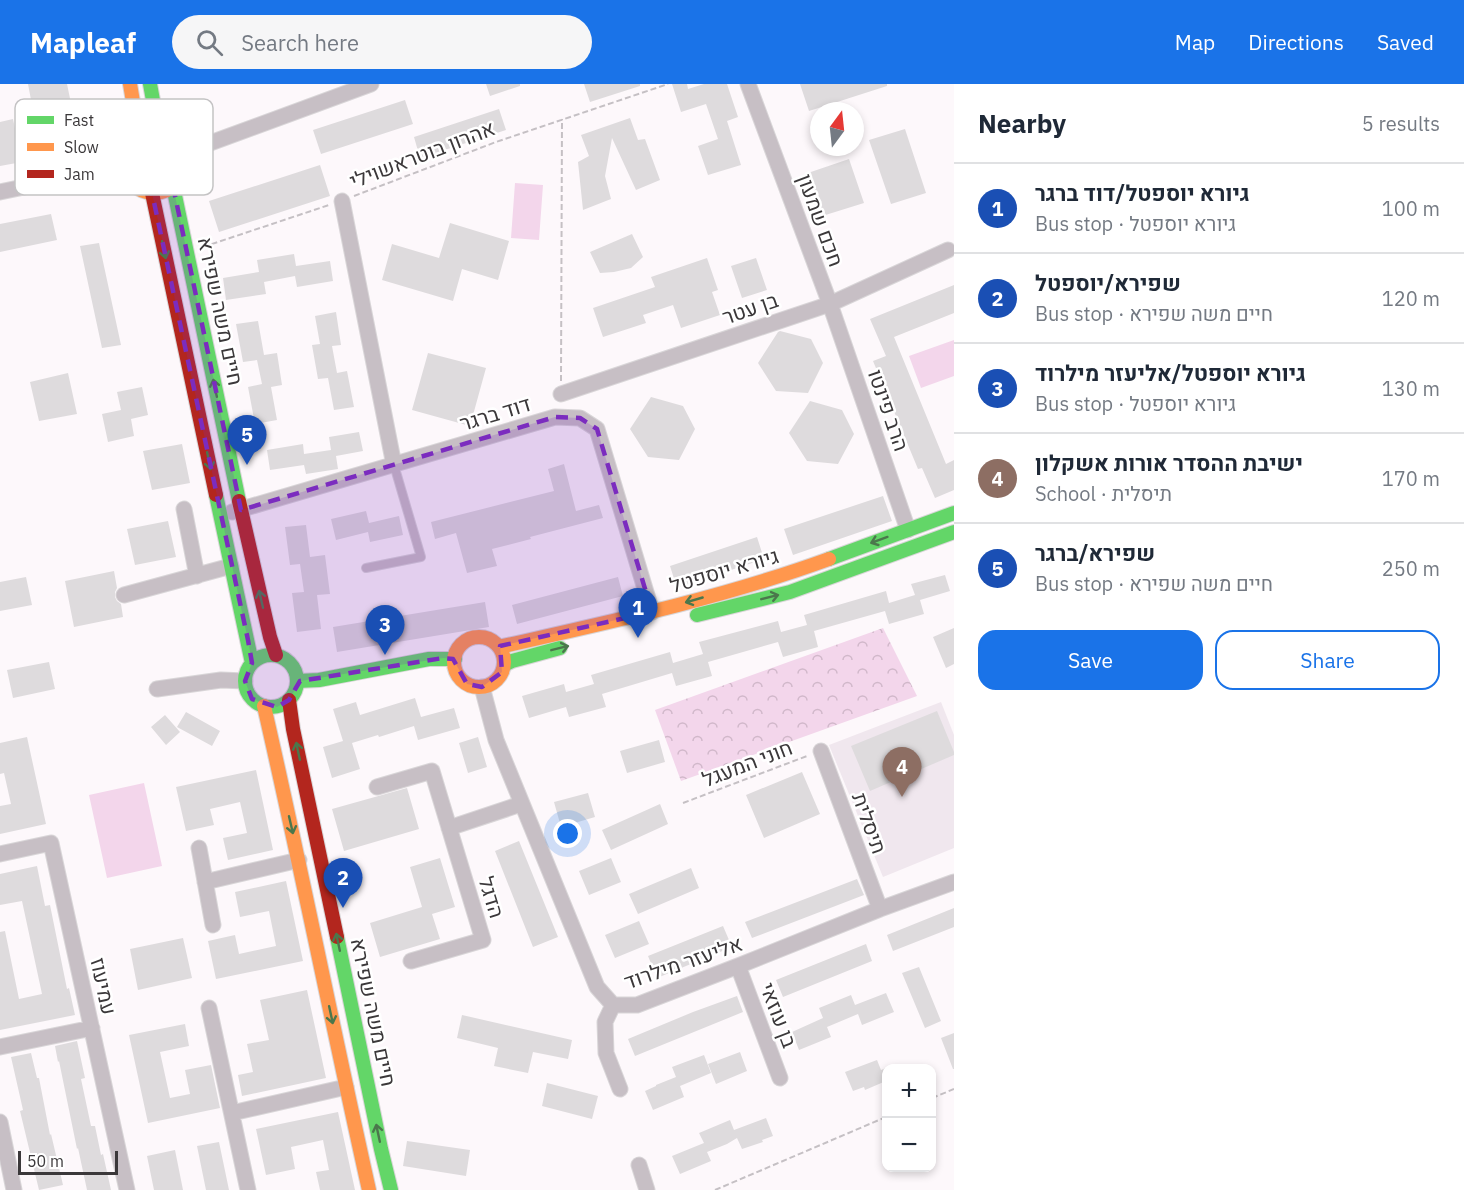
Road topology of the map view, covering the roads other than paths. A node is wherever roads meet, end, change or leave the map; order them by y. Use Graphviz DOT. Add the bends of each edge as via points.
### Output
graph roads {
  1 [pos="130,84"];
  2 [pos="150,84"];
  3 [pos="371,84"];
  4 [pos="748,84"];
  5 [pos="133,99"];
  6 [pos="153,99"];
  7 [pos="213,142"];
  8 [pos="15,189"];
  9 [pos="0,192"];
  10 [pos="152,195"];
  11 [pos="175,195"];
  12 [pos="342,201"];
  13 [pos="948,250"];
  14 [pos="830,304"];
  15 [pos="561,394"];
  16 [pos="394,465"];
  17 [pos="184,509"];
  18 [pos="241,510"];
  19 [pos="954,513"];
  20 [pos="220,516"];
  21 [pos="908,530"];
  22 [pos="954,532"];
  23 [pos="231,566"];
  24 [pos="366,568"];
  25 [pos="197,576"];
  26 [pos="124,595"];
  27 [pos="652,612"];
  28 [pos="688,617"];
  29 [pos="574,644"];
  30 [pos="499,647"];
  31 [pos="276,655"];
  32 [pos="455,659"];
  33 [pos="252,663"];
  34 [pos="504,665"];
  35 [pos="245,681"];
  36 [pos="297,681"];
  37 [pos="482,687"];
  38 [pos="157,689"];
  39 [pos="289,700"];
  40 [pos="264,706"];
  41 [pos="821,751"];
  42 [pos="377,787"];
  43 [pos="521,804"];
  44 [pos="449,828"];
  45 [pos="199,848"];
  46 [pos="0,854"];
  47 [pos="299,860"];
  48 [pos="206,882"];
  49 [pos="954,882"];
  50 [pos="880,909"];
  51 [pos="213,925"];
  52 [pos="411,961"];
  53 [pos="738,966"];
  54 [pos="613,1005"];
  55 [pos="209,1008"];
  56 [pos="92,1028"];
  57 [pos="0,1047"];
  58 [pos="780,1078"];
  59 [pos="346,1087"];
  60 [pos="620,1089"];
  61 [pos="232,1113"];
  62 [pos="0,1122"];
  63 [pos="639,1165"];
  64 [pos="14,1190"];
  65 [pos="128,1190"];
  66 [pos="248,1190"];
  67 [pos="369,1190"];
  68 [pos="391,1190"];
  69 [pos="647,1190"];
  1 -- 5 [label="street"];
  2 -- 6 [label="street"];
  3 -- 7 [label="street"];
  4 -- 14 [label="street, חכם שמעון"];
  8 -- 9 [label="street"];
  10 -- 20 [label="street, חיים משה שפירא, one-way"];
  18 -- 11 [label="street, חיים משה שפירא, one-way"];
  12 -- 16 [label="street"];
  13 -- 14 [label="street, בן עטר"];
  14 -- 15 [label="street, בן עטר"];
  14 -- 21 [label="street, הרב פינטו"];
  16 -- 18 [label="street, דוד ברגר"];
  16 -- 24 [label="lane" via="421,557"];
  16 -- 27 [label="street, דוד ברגר" via="555,417 580,418 597,429"];
  17 -- 25 [label="street"];
  18 -- 20 [label="street, דוד ברגר"];
  31 -- 18 [label="street, חיים משה שפירא, one-way"];
  19 -- 21 [label="street, גיורא יוספטל"];
  20 -- 23 [label="street, חיים משה שפירא"];
  21 -- 27 [label="street, גיורא יוספטל, one-way" via="787,574"];
  28 -- 22 [label="street, גיורא יוספטל, one-way" via="790,592"];
  23 -- 25 [label="street"];
  23 -- 33 [label="street, חיים משה שפירא"];
  25 -- 26 [label="street"];
  27 -- 30 [label="street, גיורא יוספטל"];
  34 -- 29 [label="street, one-way"];
  30 -- 32 [label="street" via="485,638 469,640"];
  30 -- 34 [label="street"];
  31 -- 33 [label="street" via="263,656"];
  31 -- 36 [label="street" via="289,662"];
  32 -- 36 [label="street" via="429,659"];
  32 -- 37 [label="street" via="462,680"];
  33 -- 35 [label="street"];
  34 -- 37 [label="street" via="494,682"];
  35 -- 38 [label="street" via="221,680"];
  35 -- 40 [label="street" via="248,694"];
  36 -- 39 [label="street"];
  37 -- 43 [label="street, אליעזר מילרוד" via="496,740"];
  39 -- 40 [label="street" via="277,706"];
  68 -- 39 [label="street, חיים משה שפירא, one-way"];
  40 -- 47 [label="street, חיים משה שפירא, one-way"];
  41 -- 50 [label="street, תיסלית"];
  42 -- 44 [label="street, הדגל" via="432,771"];
  43 -- 44 [label="street"];
  43 -- 54 [label="street, אליעזר מילרוד" via="597,987"];
  44 -- 52 [label="street, הדגל" via="483,940"];
  45 -- 48 [label="street"];
  46 -- 56 [label="street, עמיעוז" via="51,843"];
  47 -- 48 [label="street"];
  47 -- 59 [label="street, חיים משה שפירא, one-way"];
  48 -- 51 [label="street"];
  49 -- 50 [label="street, אליעזר מילרוד"];
  50 -- 53 [label="street, אליעזר מילרוד"];
  53 -- 54 [label="street, אליעזר מילרוד" via="637,1005"];
  53 -- 58 [label="street, בן עוזאי"];
  54 -- 60 [label="street" via="605,1022 606,1053"];
  55 -- 61 [label="street"];
  56 -- 57 [label="street"];
  56 -- 65 [label="street, עמיעוז"];
  59 -- 61 [label="street"];
  59 -- 67 [label="street, חיים משה שפירא"];
  61 -- 66 [label="street"];
  62 -- 64 [label="street"];
  63 -- 69 [label="street"];
}
